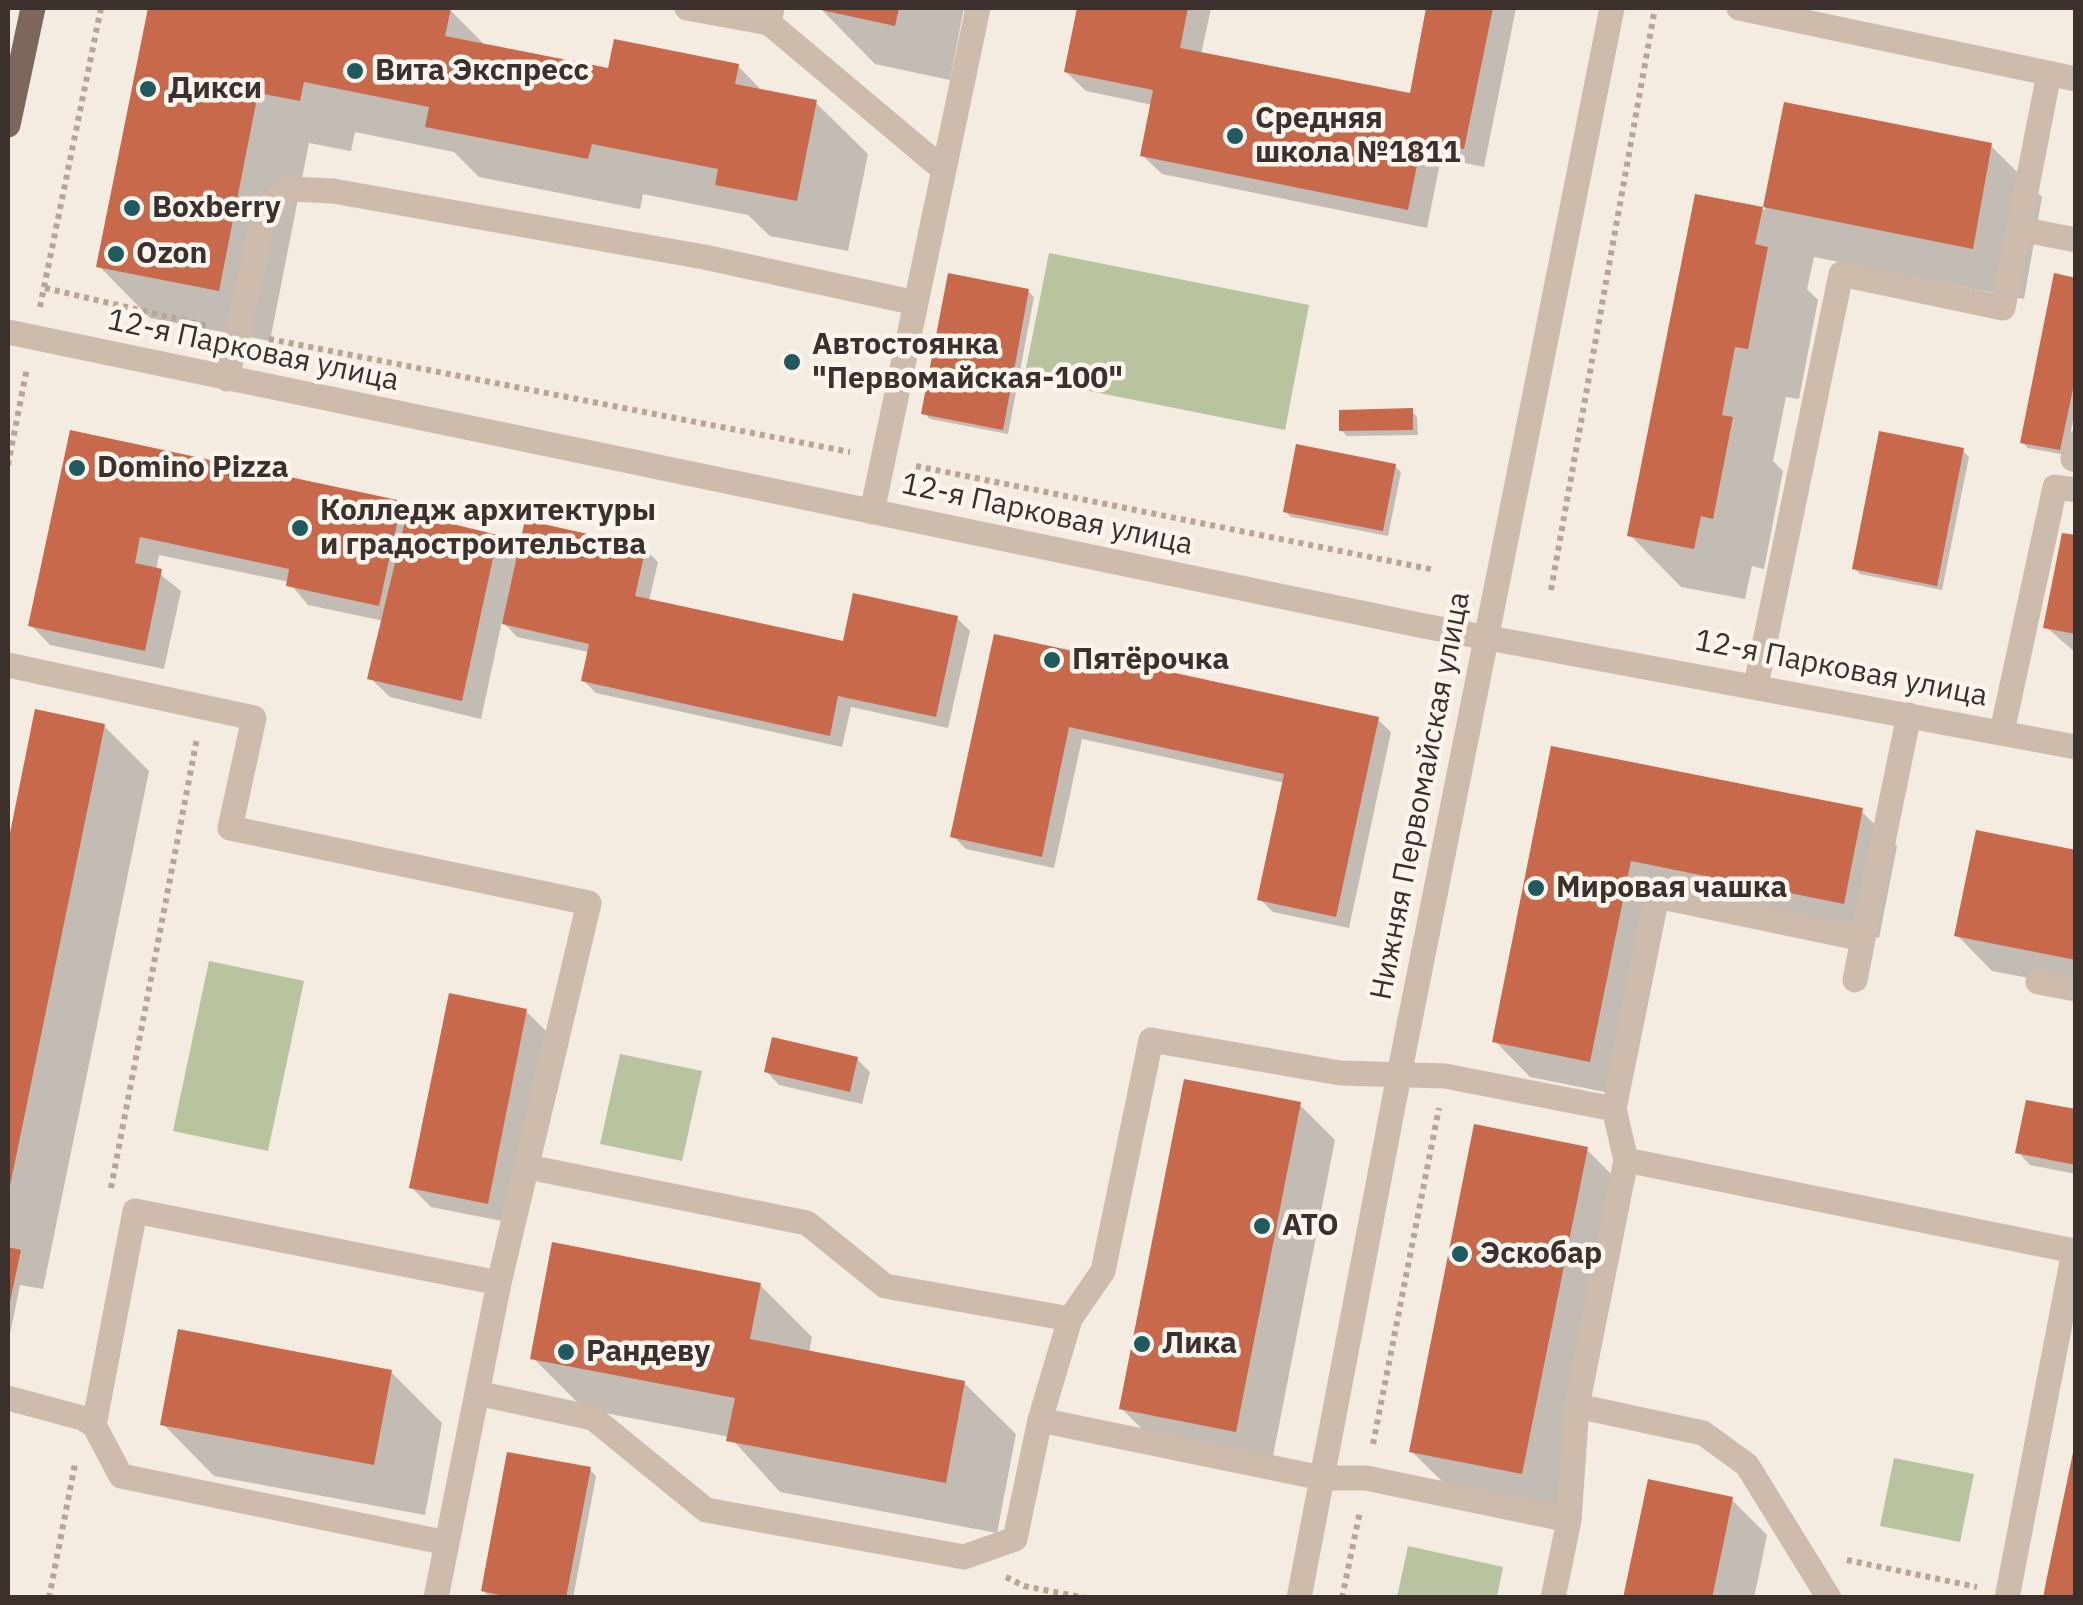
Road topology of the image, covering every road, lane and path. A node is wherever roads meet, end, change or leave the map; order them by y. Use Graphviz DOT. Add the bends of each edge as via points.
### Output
graph roads {
  1 [pos="33,8"];
  2 [pos="101,8"];
  3 [pos="687,8"];
  4 [pos="978,8"];
  5 [pos="1612,8"];
  6 [pos="1655,8"];
  7 [pos="1739,8"];
  8 [pos="771,15"];
  9 [pos="2049,74"];
  10 [pos="2076,80"];
  11 [pos="8,126"];
  12 [pos="944,170"];
  13 [pos="2020,229"];
  14 [pos="2076,240"];
  15 [pos="44,288"];
  16 [pos="916,303"];
  17 [pos="238,333"];
  18 [pos="20,335"];
  19 [pos="227,379"];
  20 [pos="883,459"];
  21 [pos="8,465"];
  22 [pos="2076,490"];
  23 [pos="872,512"];
  24 [pos="1435,570"];
  25 [pos="1550,590"];
  26 [pos="1486,638"];
  27 [pos="8,666"];
  28 [pos="1756,685"];
  29 [pos="203,708"];
  30 [pos="1910,715"];
  31 [pos="2002,732"];
  32 [pos="2076,747"];
  33 [pos="1863,939"];
  34 [pos="1855,980"];
  35 [pos="2038,982"];
  36 [pos="2076,989"];
  37 [pos="1399,1075"];
  38 [pos="1445,1076"];
  39 [pos="1614,1109"];
  40 [pos="1626,1160"];
  41 [pos="528,1168"];
  42 [pos="134,1211"];
  43 [pos="499,1283"];
  44 [pos="1070,1319"];
  45 [pos="476,1393"];
  46 [pos="8,1398"];
  47 [pos="1578,1406"];
  48 [pos="1040,1420"];
  49 [pos="88,1422"];
  50 [pos="1322,1478"];
  51 [pos="1366,1478"];
  52 [pos="1569,1520"];
  53 [pos="447,1543"];
  54 [pos="1800,1550"];
  55 [pos="964,1557"];
  56 [pos="2007,1595"];
  57 [pos="49,1598"];
  58 [pos="436,1598"];
  59 [pos="1086,1598"];
  60 [pos="1299,1598"];
  61 [pos="1342,1598"];
  62 [pos="1553,1598"];
  63 [pos="1829,1598"];
  1 -- 11 [label="main road"];
  2 -- 15 [label="path"];
  3 -- 8 [label="street"];
  4 -- 12 [label="street"];
  5 -- 26 [label="street, Нижняя Первомайская улица"];
  6 -- 25 [label="path"];
  7 -- 9 [label="street"];
  8 -- 12 [label="street"];
  9 -- 10 [label="street"];
  9 -- 13 [label="street"];
  12 -- 16 [label="street"];
  13 -- 14 [label="street"];
  13 -- 28 [label="street" via="2003,308 1841,274"];
  15 -- 17 [label="path"];
  15 -- 18 [label="path"];
  16 -- 17 [label="street" via="806,290 704,257 333,191 290,190 266,208"];
  16 -- 20 [label="street"];
  17 -- 19 [label="street"];
  17 -- 20 [label="path"];
  18 -- 19 [label="street, 12-я Парковая улица"];
  18 -- 21 [label="path"];
  19 -- 23 [label="street, 12-я Парковая улица"];
  20 -- 23 [label="street"];
  20 -- 24 [label="path"];
  22 -- 31 [label="street" via="2055,486"];
  23 -- 26 [label="street, 12-я Парковая улица"];
  26 -- 28 [label="street, 12-я Парковая улица"];
  26 -- 37 [label="street, Нижняя Первомайская улица"];
  27 -- 29 [label="street"];
  28 -- 30 [label="street, 12-я Парковая улица"];
  29 -- 41 [label="street" via="254,718 230,828 589,903"];
  29 -- 42 [label="path" via="110,1194"];
  30 -- 31 [label="street, 12-я Парковая улица"];
  30 -- 33 [label="street"];
  31 -- 32 [label="street, 12-я Парковая улица"];
  33 -- 34 [label="street"];
  33 -- 39 [label="street" via="1656,896"];
  35 -- 36 [label="street"];
  37 -- 38 [label="street"];
  37 -- 44 [label="street" via="1340,1073 1151,1040 1103,1271"];
  37 -- 50 [label="street, Нижняя Первомайская улица"];
  38 -- 39 [label="street"];
  38 -- 51 [label="path"];
  39 -- 40 [label="street"];
  40 -- 47 [label="street"];
  40 -- 56 [label="street" via="2074,1250"];
  41 -- 43 [label="street"];
  41 -- 44 [label="street" via="807,1224 886,1286"];
  42 -- 43 [label="street"];
  42 -- 49 [label="street"];
  43 -- 45 [label="street"];
  44 -- 48 [label="street"];
  45 -- 53 [label="street"];
  45 -- 55 [label="street" via="594,1418 706,1510"];
  46 -- 49 [label="street"];
  47 -- 52 [label="street"];
  47 -- 54 [label="street" via="1704,1433 1746,1465"];
  48 -- 50 [label="street"];
  48 -- 55 [label="street" via="1015,1538"];
  49 -- 53 [label="street" via="121,1476"];
  49 -- 57 [label="path"];
  50 -- 51 [label="street"];
  50 -- 60 [label="street, Нижняя Первомайская улица"];
  51 -- 52 [label="street"];
  51 -- 61 [label="path"];
  52 -- 62 [label="street"];
  53 -- 58 [label="street"];
  54 -- 56 [label="path"];
  54 -- 63 [label="street"];
  55 -- 59 [label="path" via="1024,1586"];
}
